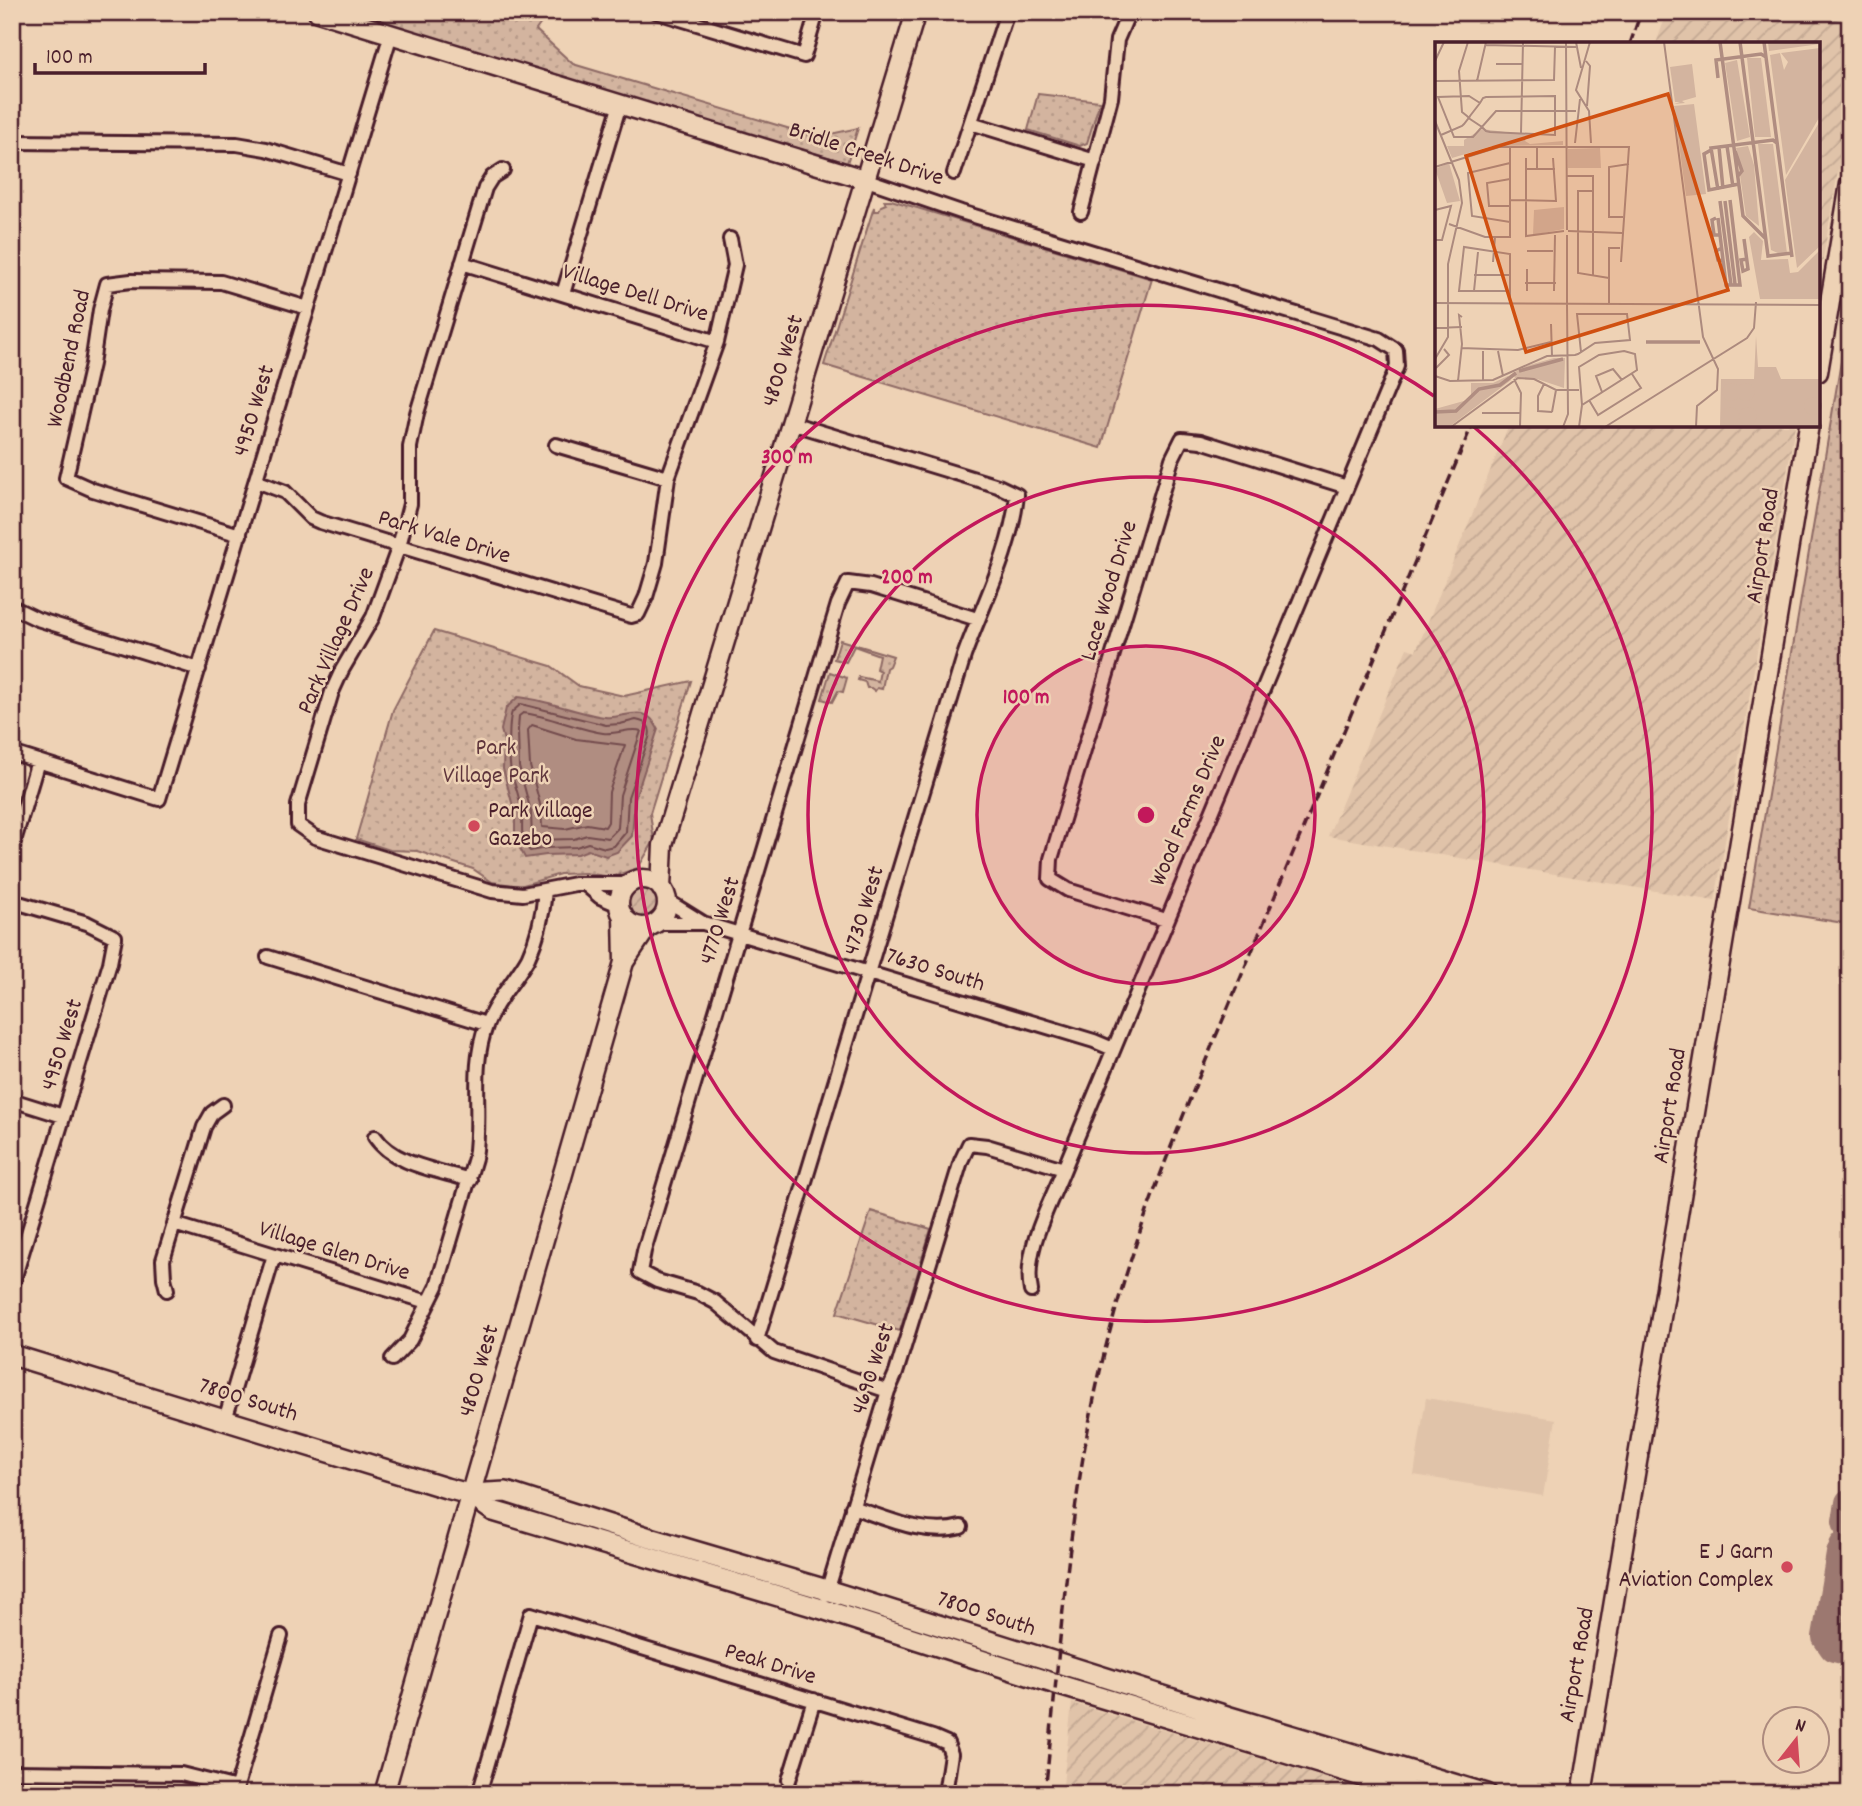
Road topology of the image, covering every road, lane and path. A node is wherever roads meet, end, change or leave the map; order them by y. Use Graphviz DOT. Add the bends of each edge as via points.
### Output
graph roads {
  1 [pos="318,12"];
  2 [pos="657,12"];
  3 [pos="817,12"];
  4 [pos="916,12"];
  5 [pos="1007,12"];
  6 [pos="1129,12"];
  7 [pos="391,34"];
  8 [pos="620,104"];
  9 [pos="971,123"];
  10 [pos="12,142"];
  11 [pos="1095,161"];
  12 [pos="503,170"];
  13 [pos="954,173"];
  14 [pos="349,174"];
  15 [pos="864,179"];
  16 [pos="1850,184"];
  17 [pos="1081,212"];
  18 [pos="730,239"];
  19 [pos="462,263"];
  20 [pos="563,294"];
  21 [pos="308,308"];
  22 [pos="717,342"];
  23 [pos="1396,350"];
  24 [pos="1820,360"];
  25 [pos="791,423"];
  26 [pos="1809,427"];
  27 [pos="556,444"];
  28 [pos="668,478"];
  29 [pos="256,481"];
  30 [pos="1347,487"];
  31 [pos="240,535"];
  32 [pos="399,546"];
  33 [pos="12,607"];
  34 [pos="631,617"];
  35 [pos="977,619"];
  36 [pos="199,669"];
  37 [pos="12,753"];
  38 [pos="38,761"];
  39 [pos="663,845"];
  40 [pos="12,848"];
  41 [pos="633,882"];
  42 [pos="585,884"];
  43 [pos="545,891"];
  44 [pos="664,894"];
  45 [pos="12,901"];
  46 [pos="621,910"];
  47 [pos="1166,920"];
  48 [pos="704,923"];
  49 [pos="651,925"];
  50 [pos="739,933"];
  51 [pos="268,957"];
  52 [pos="624,962"];
  53 [pos="869,973"];
  54 [pos="486,1024"];
  55 [pos="1113,1049"];
  56 [pos="12,1100"];
  57 [pos="223,1105"];
  58 [pos="63,1116"];
  59 [pos="375,1137"];
  60 [pos="1063,1169"];
  61 [pos="470,1180"];
  62 [pos="174,1224"];
  63 [pos="18,1249"];
  64 [pos="274,1255"];
  65 [pos="12,1286"];
  66 [pos="167,1290"];
  67 [pos="1031,1291"];
  68 [pos="428,1302"];
  69 [pos="757,1340"];
  70 [pos="12,1354"];
  71 [pos="392,1359"];
  72 [pos="888,1391"];
  73 [pos="225,1420"];
  74 [pos="469,1494"];
  75 [pos="852,1507"];
  76 [pos="961,1527"];
  77 [pos="827,1590"];
  78 [pos="822,1609"];
  79 [pos="281,1636"];
  80 [pos="814,1700"];
  81 [pos="12,1772"];
  82 [pos="789,1780"];
  83 [pos="236,1791"];
  84 [pos="383,1794"];
  85 [pos="479,1794"];
  86 [pos="945,1794"];
  87 [pos="1421,1794"];
  88 [pos="1487,1794"];
  89 [pos="1582,1794"];
  1 -- 7 [label="street, Bridle Creek Drive"];
  2 -- 3 [label="street" via="804,56"];
  4 -- 15 [label="street, 4800 West"];
  5 -- 9 [label="street"];
  6 -- 11 [label="street" via="1117,40 1111,98"];
  7 -- 8 [label="street, Bridle Creek Drive"];
  7 -- 14 [label="street, 4950 West"];
  8 -- 15 [label="street, Bridle Creek Drive"];
  8 -- 20 [label="street"];
  9 -- 11 [label="street"];
  9 -- 13 [label="street"];
  10 -- 14 [label="street" via="237,144"];
  11 -- 17 [label="street"];
  12 -- 19 [label="street, Park Village Drive" via="485,188"];
  14 -- 21 [label="street, 4950 West"];
  15 -- 23 [label="street, Bridle Creek Drive" via="1378,339"];
  15 -- 25 [label="street, 4800 West"];
  16 -- 24 [label="street"];
  18 -- 22 [label="street" via="735,265"];
  19 -- 20 [label="street, Village Dell Drive"];
  19 -- 32 [label="street, Park Village Drive" via="412,432 410,505"];
  20 -- 22 [label="street, Village Dell Drive"];
  21 -- 29 [label="street, 4950 West"];
  21 -- 31 [label="street, Woodbend Road" via="221,282 107,284 66,478"];
  22 -- 28 [label="street, Village Dell Drive"];
  23 -- 30 [label="street, Wood Farms Drive" via="1397,366"];
  25 -- 35 [label="street, 4730 West" via="1017,495 1001,562"];
  25 -- 39 [label="street, 4800 West"];
  26 -- 89 [label="street, Airport Road"];
  27 -- 28 [label="street"];
  28 -- 34 [label="street, Village Dell Drive" via="656,563 642,608"];
  29 -- 31 [label="street, 4950 West"];
  29 -- 32 [label="street, Park Vale Drive" via="285,492 311,519"];
  30 -- 47 [label="street, Wood Farms Drive"];
  30 -- 47 [label="street, Lace Wood Drive" via="1201,441 1181,439 1172,459 1051,859 1050,879 1068,890"];
  31 -- 36 [label="street, 4950 West"];
  32 -- 34 [label="street, Park Vale Drive"];
  32 -- 43 [label="street, Park Village Drive" via="373,617 332,692 298,805 298,825 315,837 492,891"];
  33 -- 36 [label="street" via="37,619"];
  35 -- 50 [label="street, 4770 West" via="848,583"];
  35 -- 53 [label="street, 4730 West"];
  36 -- 38 [label="street, 4950 West" via="159,799"];
  37 -- 38 [label="street"];
  38 -- 40 [label="street"];
  39 -- 41 [label="street, 4800 West"];
  39 -- 44 [label="street, 4800 West"];
  41 -- 42 [label="street, Park Village Drive"];
  41 -- 44 [label="street" via="651,881"];
  41 -- 46 [label="street, 4800 West" via="622,892"];
  42 -- 43 [label="street, Park Village Drive"];
  42 -- 46 [label="street"];
  43 -- 54 [label="street, Village Glen Drive" via="542,918 528,957"];
  44 -- 48 [label="street, 7630 South"];
  44 -- 49 [label="street, 4800 West" via="665,912"];
  45 -- 58 [label="street, 4950 West" via="88,923 115,937"];
  46 -- 49 [label="street" via="635,925"];
  46 -- 52 [label="street, 4800 West"];
  47 -- 55 [label="street, Wood Farms Drive"];
  48 -- 49 [label="street, 7630 South"];
  48 -- 50 [label="street, 7630 South"];
  49 -- 52 [label="street, 4800 West"];
  50 -- 53 [label="street, 7630 South"];
  50 -- 69 [label="street, 4770 West" via="640,1272 715,1302"];
  51 -- 54 [label="street"];
  52 -- 74 [label="street, 4800 West"];
  53 -- 55 [label="street, 7630 South"];
  53 -- 69 [label="street, 4730 West"];
  54 -- 61 [label="street, Village Glen Drive" via="477,1061 478,1142"];
  55 -- 60 [label="street, Wood Farms Drive"];
  56 -- 58 [label="street"];
  57 -- 62 [label="street" via="204,1127"];
  58 -- 63 [label="street, 4950 West"];
  59 -- 61 [label="street" via="398,1158"];
  60 -- 67 [label="street, Wood Farms Drive" via="1030,1257"];
  60 -- 72 [label="street, 4690 West" via="970,1144"];
  61 -- 68 [label="street, Village Glen Drive" via="443,1270"];
  62 -- 64 [label="street, Village Glen Drive"];
  62 -- 66 [label="street" via="163,1260"];
  63 -- 65 [label="street, 4950 West"];
  64 -- 68 [label="street, Village Glen Drive"];
  64 -- 73 [label="street"];
  68 -- 71 [label="street" via="410,1340"];
  69 -- 72 [label="street" via="774,1352"];
  70 -- 73 [label="main road, 7800 South"];
  72 -- 75 [label="street, 4690 West"];
  73 -- 74 [label="main road, 7800 South"];
  74 -- 77 [label="main road, 7800 South" via="506,1492"];
  74 -- 78 [label="main road, 7800 South" via="492,1511"];
  74 -- 84 [label="street, 4800 West"];
  75 -- 76 [label="street" via="928,1530"];
  75 -- 77 [label="street, 4690 West"];
  77 -- 78 [label="street, 4690 West"];
  77 -- 88 [label="main road, 7800 South"];
  78 -- 87 [label="main road, 7800 South"];
  79 -- 83 [label="street"];
  80 -- 82 [label="street"];
  80 -- 85 [label="street, Peak Drive" via="531,1614"];
  80 -- 86 [label="street, Peak Drive" via="947,1743 951,1754"];
  81 -- 83 [label="street" via="181,1774"];
}
